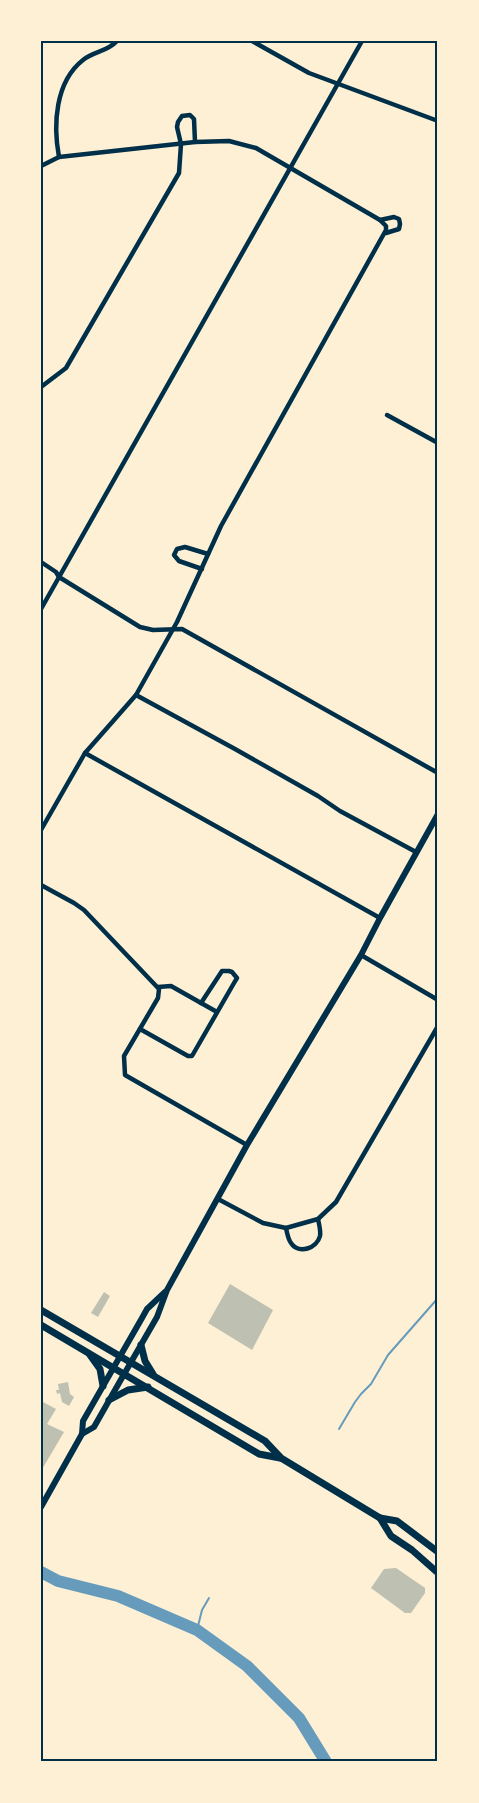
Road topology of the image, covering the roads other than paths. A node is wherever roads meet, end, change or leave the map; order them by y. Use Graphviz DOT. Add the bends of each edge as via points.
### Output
graph roads {
  1 [pos="117,41"];
  2 [pos="252,41"];
  3 [pos="362,41"];
  4 [pos="337,84"];
  5 [pos="438,121"];
  6 [pos="195,142"];
  7 [pos="181,144"];
  8 [pos="60,157"];
  9 [pos="41,166"];
  10 [pos="290,168"];
  11 [pos="380,220"];
  12 [pos="386,233"];
  13 [pos="41,387"];
  14 [pos="387,415"];
  15 [pos="438,443"];
  16 [pos="208,554"];
  17 [pos="41,562"];
  18 [pos="202,569"];
  19 [pos="59,577"];
  20 [pos="41,609"];
  21 [pos="172,630"];
  22 [pos="136,695"];
  23 [pos="86,753"];
  24 [pos="438,773"];
  25 [pos="438,814"];
  26 [pos="41,830"];
  27 [pos="416,852"];
  28 [pos="41,885"];
  29 [pos="380,918"];
  30 [pos="361,955"];
  31 [pos="158,987"];
  32 [pos="438,1000"];
  33 [pos="201,1003"];
  34 [pos="217,1012"];
  35 [pos="438,1026"];
  36 [pos="140,1029"];
  37 [pos="247,1146"];
  38 [pos="218,1199"];
  39 [pos="318,1219"];
  40 [pos="286,1228"];
  41 [pos="167,1290"];
  42 [pos="41,1310"];
  43 [pos="41,1325"];
  44 [pos="141,1344"];
  45 [pos="88,1353"];
  46 [pos="120,1356"];
  47 [pos="131,1362"];
  48 [pos="114,1367"];
  49 [pos="124,1374"];
  50 [pos="154,1376"];
  51 [pos="103,1386"];
  52 [pos="148,1387"];
  53 [pos="109,1400"];
  54 [pos="82,1434"];
  55 [pos="281,1458"];
  56 [pos="41,1507"];
  57 [pos="380,1518"];
  58 [pos="438,1552"];
  59 [pos="438,1573"];
  1 -- 8 [label="street" via="107,50 84,59 66,84 56,112"];
  2 -- 4 [label="street" via="309,73"];
  3 -- 4 [label="street"];
  4 -- 5 [label="street"];
  4 -- 10 [label="street"];
  6 -- 7 [label="street"];
  6 -- 7 [label="street" via="194,119 186,114 177,126"];
  6 -- 10 [label="street" via="242,144 256,148"];
  7 -- 8 [label="street"];
  7 -- 13 [label="street" via="180,172 66,368"];
  8 -- 9 [label="street"];
  10 -- 11 [label="street"];
  10 -- 19 [label="street"];
  11 -- 12 [label="street" via="386,226"];
  11 -- 12 [label="street" via="399,219 399,229"];
  12 -- 16 [label="street"];
  14 -- 15 [label="street"];
  16 -- 18 [label="street"];
  16 -- 18 [label="street" via="185,547 174,555 179,561"];
  17 -- 19 [label="street"];
  18 -- 21 [label="street"];
  19 -- 20 [label="street"];
  19 -- 21 [label="street" via="140,626"];
  21 -- 22 [label="street"];
  21 -- 24 [label="street" via="182,629"];
  22 -- 23 [label="street"];
  22 -- 27 [label="street"];
  23 -- 26 [label="street"];
  23 -- 29 [label="street"];
  25 -- 27 [label="main road"];
  27 -- 29 [label="main road"];
  28 -- 31 [label="street" via="84,910"];
  29 -- 30 [label="main road"];
  30 -- 32 [label="street"];
  30 -- 37 [label="main road"];
  31 -- 33 [label="street" via="171,986"];
  31 -- 36 [label="street" via="158,998"];
  33 -- 34 [label="street"];
  33 -- 34 [label="street" via="222,972 232,972 237,978"];
  34 -- 36 [label="street" via="192,1056"];
  35 -- 39 [label="street" via="336,1202"];
  36 -- 37 [label="street" via="124,1056 125,1075"];
  37 -- 38 [label="main road"];
  38 -- 40 [label="street" via="263,1224"];
  38 -- 41 [label="main road"];
  39 -- 40 [label="street"];
  39 -- 40 [label="street" via="320,1235 316,1243 306,1249 295,1248"];
  41 -- 44 [label="main road" via="157,1317"];
  41 -- 46 [label="main road" via="147,1309"];
  42 -- 46 [label="main road"];
  43 -- 45 [label="main road"];
  44 -- 47 [label="main road"];
  44 -- 50 [label="main road" via="144,1361"];
  45 -- 48 [label="main road"];
  45 -- 51 [label="main road" via="100,1369"];
  46 -- 47 [label="main road"];
  46 -- 48 [label="main road"];
  47 -- 49 [label="main road"];
  47 -- 50 [label="main road"];
  48 -- 49 [label="main road"];
  48 -- 51 [label="main road"];
  49 -- 52 [label="main road"];
  49 -- 53 [label="main road"];
  50 -- 55 [label="main road" via="264,1442"];
  51 -- 54 [label="main road" via="83,1421"];
  52 -- 53 [label="main road" via="128,1390"];
  52 -- 55 [label="main road" via="259,1454"];
  53 -- 54 [label="main road" via="94,1427"];
  54 -- 56 [label="main road"];
  55 -- 57 [label="main road"];
  57 -- 58 [label="main road" via="397,1521"];
  57 -- 59 [label="main road" via="391,1536"];
}
